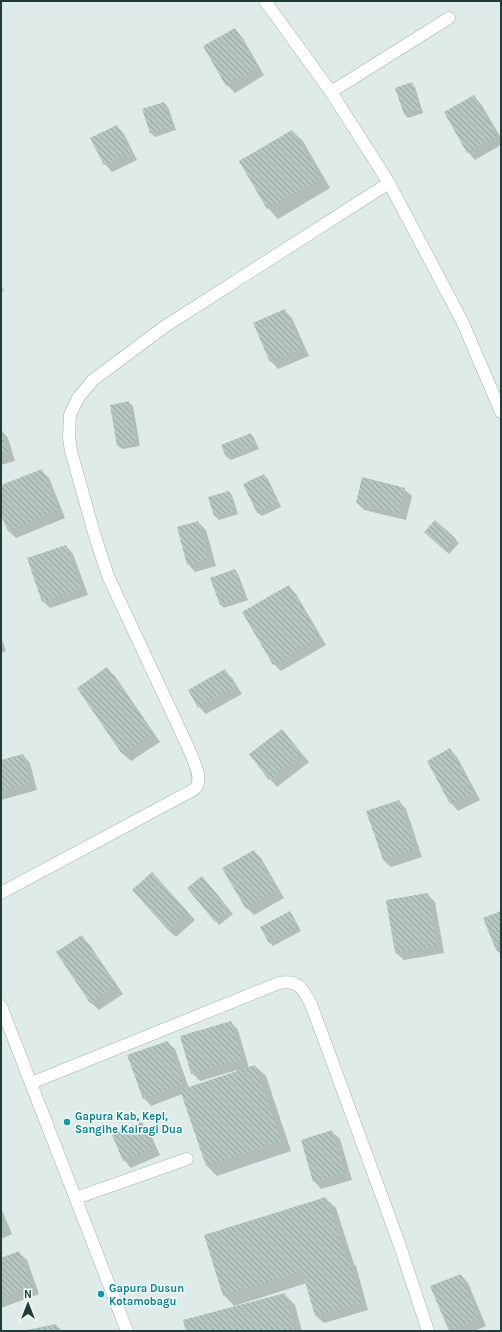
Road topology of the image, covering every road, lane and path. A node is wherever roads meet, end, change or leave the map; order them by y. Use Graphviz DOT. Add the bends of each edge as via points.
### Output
graph roads {
  1 [pos="265,1"];
  2 [pos="449,18"];
  3 [pos="331,92"];
  4 [pos="389,183"];
  5 [pos="501,412"];
  6 [pos="1,893"];
  7 [pos="1,1006"];
  8 [pos="31,1083"];
  9 [pos="187,1158"];
  10 [pos="76,1198"];
  11 [pos="127,1331"];
  12 [pos="428,1331"];
  1 -- 3 [label="street"];
  2 -- 3 [label="street"];
  3 -- 4 [label="street"];
  4 -- 5 [label="street" via="462,321"];
  4 -- 6 [label="street" via="164,327 93,380 78,398 70,416 69,438 94,533 108,576 198,771 198,784 194,790"];
  7 -- 8 [label="street"];
  8 -- 10 [label="street"];
  8 -- 12 [label="street" via="279,983 296,984 304,991 311,1004 399,1243"];
  9 -- 10 [label="street"];
  10 -- 11 [label="street"];
}
